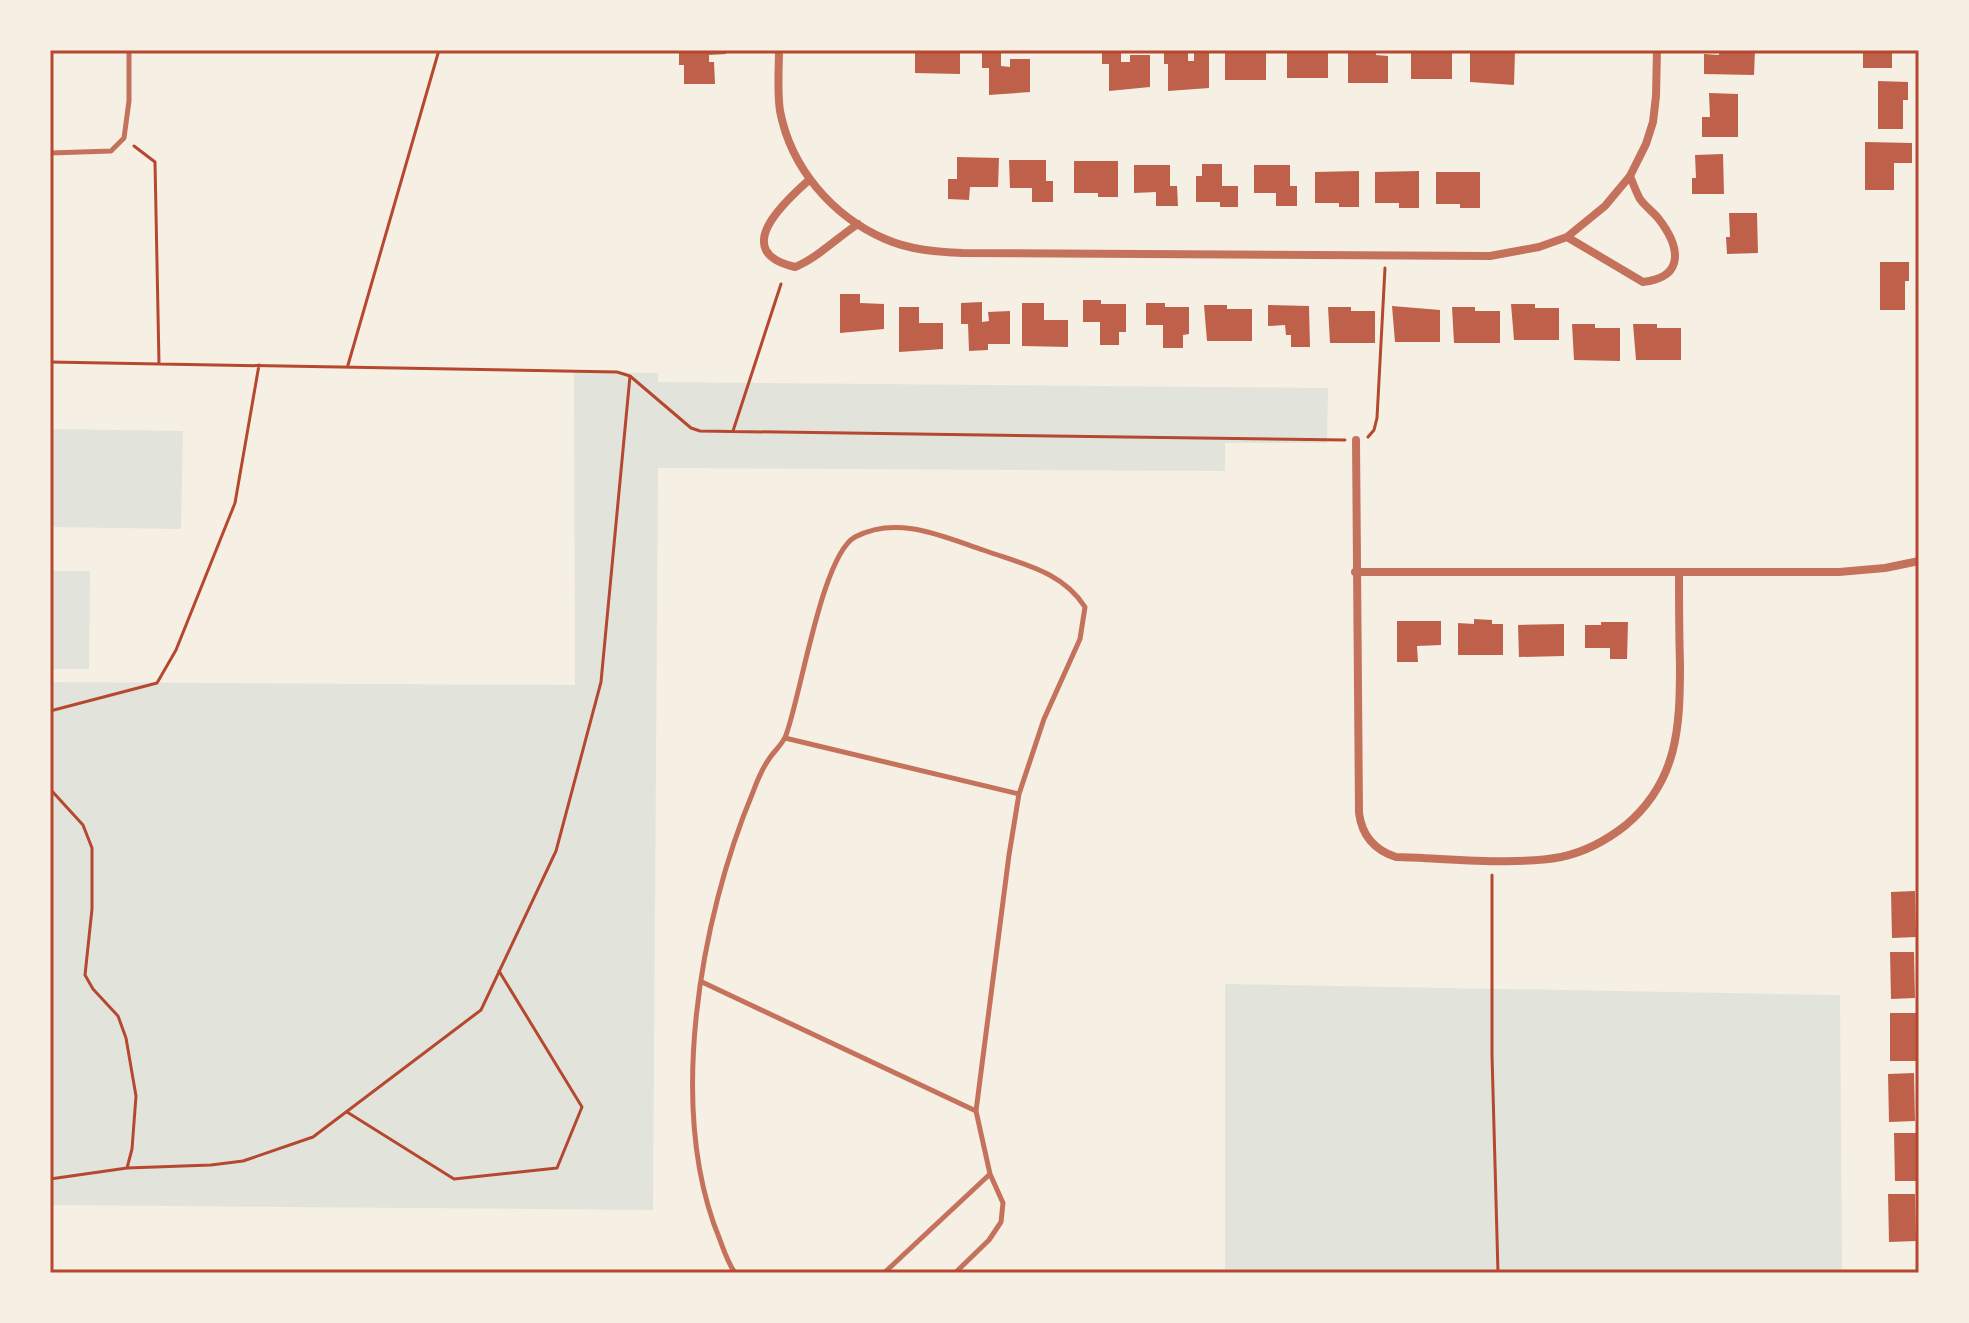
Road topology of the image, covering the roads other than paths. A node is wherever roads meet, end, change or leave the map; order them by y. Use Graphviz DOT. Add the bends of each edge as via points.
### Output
graph roads {
  1 [pos="129,50"];
  2 [pos="779,50"];
  3 [pos="1657,50"];
  4 [pos="50,153"];
  5 [pos="1630,176"];
  6 [pos="809,180"];
  7 [pos="858,224"];
  8 [pos="1567,237"];
  9 [pos="1356,440"];
  10 [pos="1919,561"];
  11 [pos="1355,572"];
  12 [pos="1679,572"];
  13 [pos="785,738"];
  14 [pos="1019,794"];
  15 [pos="702,982"];
  16 [pos="976,1111"];
  17 [pos="990,1174"];
  18 [pos="735,1273"];
  19 [pos="884,1273"];
  20 [pos="955,1273"];
  1 -- 4 [label="lane" via="124,138 111,151"];
  2 -- 6 [label="street" via="783,123"];
  3 -- 5 [label="street" via="1653,122"];
  5 -- 8 [label="street" via="1605,206"];
  5 -- 8 [label="street" via="1676,252 1669,274 1643,282"];
  6 -- 7 [label="street"];
  6 -- 7 [label="street" via="765,229 765,249 771,258 795,267"];
  7 -- 8 [label="street" via="885,239 929,251 1490,256"];
  9 -- 11 [label="street"];
  10 -- 12 [label="street" via="1839,572"];
  11 -- 12 [label="street"];
  11 -- 12 [label="street" via="1359,813 1364,834 1378,850 1396,857 1492,859 1543,859 1578,852 1616,833 1651,799 1673,756 1679,726"];
  13 -- 14 [label="lane"];
  13 -- 14 [label="lane" via="837,557 853,538 888,528 921,529 1054,575 1085,607 1080,639 1044,719"];
  13 -- 15 [label="lane" via="758,781 732,852"];
  14 -- 16 [label="lane"];
  15 -- 16 [label="lane"];
  15 -- 18 [label="lane" via="693,1118 711,1220"];
  16 -- 17 [label="lane"];
  17 -- 19 [label="lane"];
  17 -- 20 [label="lane" via="1003,1203 1001,1222"];
}
